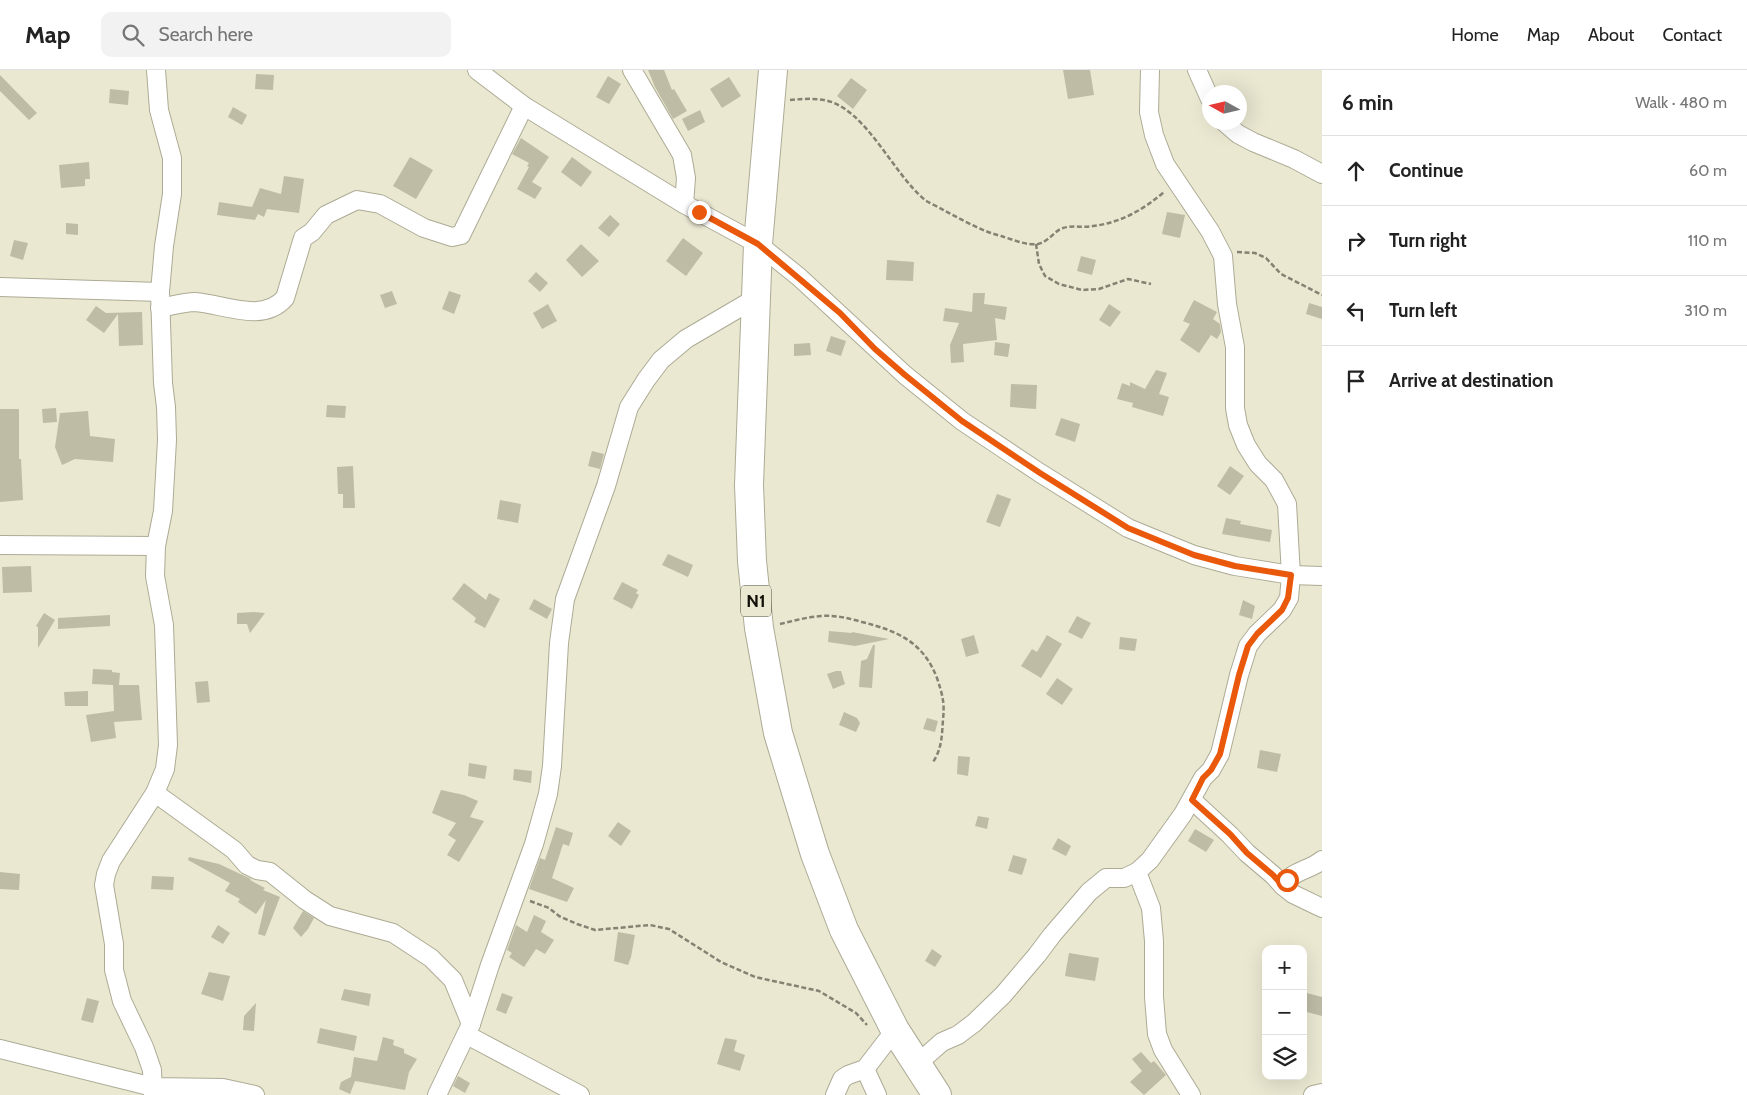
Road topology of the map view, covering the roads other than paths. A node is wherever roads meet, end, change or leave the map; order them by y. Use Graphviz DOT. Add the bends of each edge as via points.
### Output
graph roads {
  1 [pos="156,70"];
  2 [pos="477,70"];
  3 [pos="632,70"];
  4 [pos="773,70"];
  5 [pos="1150,70"];
  6 [pos="1197,70"];
  7 [pos="1204,85"];
  8 [pos="524,106"];
  9 [pos="1233,130"];
  10 [pos="1322,174"];
  11 [pos="684,204"];
  12 [pos="758,244"];
  13 [pos="0,288"];
  14 [pos="756,298"];
  15 [pos="160,300"];
  16 [pos="0,545"];
  17 [pos="156,546"];
  18 [pos="1291,575"];
  19 [pos="1322,576"];
  20 [pos="155,793"];
  21 [pos="1192,800"];
  22 [pos="1322,860"];
  23 [pos="1138,872"];
  24 [pos="1283,886"];
  25 [pos="1322,908"];
  26 [pos="469,1030"];
  27 [pos="890,1036"];
  28 [pos="0,1049"];
  29 [pos="917,1064"];
  30 [pos="865,1070"];
  31 [pos="153,1091"];
  32 [pos="1322,1093"];
  33 [pos="255,1095"];
  34 [pos="437,1095"];
  35 [pos="580,1095"];
  36 [pos="835,1095"];
  37 [pos="877,1095"];
  38 [pos="937,1095"];
  39 [pos="1192,1095"];
  40 [pos="1313,1095"];
  1 -- 15 [label="street" via="159,110 172,158 172,194"];
  2 -- 8 [label="street"];
  3 -- 11 [label="street" via="682,155 686,178"];
  4 -- 12 [label="highway, N1"];
  5 -- 18 [label="street" via="1151,125 1165,164 1210,230 1223,256 1235,347 1238,425 1246,445 1274,480 1287,504"];
  6 -- 7 [label="street"];
  8 -- 11 [label="street"];
  8 -- 15 [label="street" via="461,235 452,237 424,228 380,204 357,200 326,216 303,238 285,298 279,305 249,312 194,302"];
  9 -- 10 [label="street"];
  11 -- 12 [label="street"];
  12 -- 14 [label="highway, N1"];
  12 -- 18 [label="street" via="833,307 905,375 962,421 1128,528 1194,555"];
  13 -- 15 [label="street"];
  14 -- 26 [label="street" via="686,339 661,360 629,407 606,486 565,599 548,794 534,844"];
  14 -- 27 [label="highway, N1" via="749,485 752,560 759,628 778,733 815,854"];
  15 -- 17 [label="street" via="162,383 168,440 163,510"];
  16 -- 17 [label="street"];
  17 -- 20 [label="street" via="155,576 164,625 168,745 165,769"];
  18 -- 19 [label="street"];
  18 -- 21 [label="street" via="1288,598 1282,610 1248,646 1220,754"];
  20 -- 26 [label="street" via="234,850 247,865 270,872 330,916 393,934 431,958 453,980"];
  20 -- 31 [label="street" via="111,861 104,885 114,944 114,970 122,1001 152,1070"];
  21 -- 23 [label="street"];
  21 -- 24 [label="street"];
  22 -- 24 [label="street" via="1294,874"];
  23 -- 29 [label="street" via="1124,878 1106,878 1089,892 1032,962 974,1023 942,1042"];
  23 -- 39 [label="street" via="1151,908 1157,1034 1162,1050"];
  24 -- 25 [label="street"];
  26 -- 34 [label="street"];
  26 -- 35 [label="street"];
  27 -- 29 [label="highway, N1"];
  27 -- 30 [label="street"];
  28 -- 31 [label="street"];
  29 -- 38 [label="highway, N1"];
  30 -- 36 [label="street" via="842,1079"];
  30 -- 37 [label="street"];
  31 -- 33 [label="street" via="222,1088"];
  32 -- 40 [label="street"];
}
